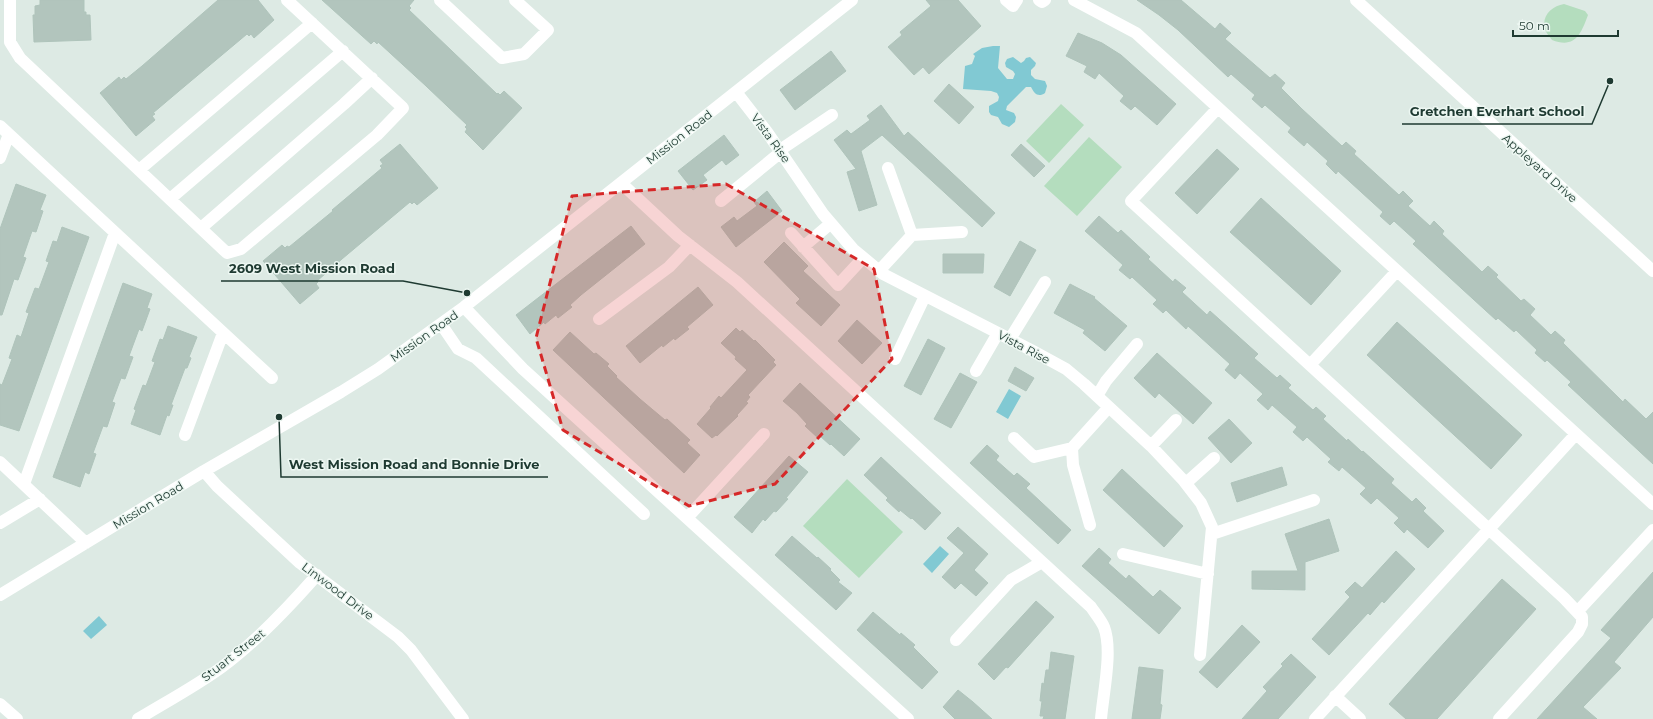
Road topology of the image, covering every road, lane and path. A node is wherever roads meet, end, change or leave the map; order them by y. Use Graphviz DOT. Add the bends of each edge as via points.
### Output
graph roads {
  1 [pos="10,0"];
  2 [pos="287,0"];
  3 [pos="440,0"];
  4 [pos="515,0"];
  5 [pos="852,0"];
  6 [pos="1006,0"];
  7 [pos="1016,0"];
  8 [pos="1039,0"];
  9 [pos="1046,0"];
  10 [pos="1074,0"];
  11 [pos="1094,0"];
  12 [pos="1356,0"];
  13 [pos="1098,12"];
  14 [pos="312,23"];
  15 [pos="343,52"];
  16 [pos="372,78"];
  17 [pos="736,92"];
  18 [pos="1218,108"];
  19 [pos="832,115"];
  20 [pos="4,130"];
  21 [pos="780,151"];
  22 [pos="0,158"];
  23 [pos="888,168"];
  24 [pos="139,170"];
  25 [pos="621,183"];
  26 [pos="170,199"];
  27 [pos="721,200"];
  28 [pos="830,224"];
  29 [pos="201,228"];
  30 [pos="962,232"];
  31 [pos="115,233"];
  32 [pos="791,233"];
  33 [pos="912,234"];
  34 [pos="690,245"];
  35 [pos="803,247"];
  36 [pos="864,258"];
  37 [pos="879,270"];
  38 [pos="1397,271"];
  39 [pos="1653,271"];
  40 [pos="1045,282"];
  41 [pos="925,296"];
  42 [pos="464,307"];
  43 [pos="600,320"];
  44 [pos="441,324"];
  45 [pos="223,333"];
  46 [pos="998,333"];
  47 [pos="1010,339"];
  48 [pos="1137,344"];
  49 [pos="895,359"];
  50 [pos="1310,365"];
  51 [pos="976,371"];
  52 [pos="272,378"];
  53 [pos="1097,396"];
  54 [pos="1109,407"];
  55 [pos="1176,420"];
  56 [pos="764,434"];
  57 [pos="1576,434"];
  58 [pos="185,435"];
  59 [pos="1014,438"];
  60 [pos="1151,446"];
  61 [pos="1072,448"];
  62 [pos="1214,458"];
  63 [pos="0,462"];
  64 [pos="204,471"];
  65 [pos="1186,483"];
  66 [pos="24,484"];
  67 [pos="40,499"];
  68 [pos="1314,500"];
  69 [pos="1653,504"];
  70 [pos="644,514"];
  71 [pos="687,518"];
  72 [pos="0,523"];
  73 [pos="1090,525"];
  74 [pos="1489,529"];
  75 [pos="1653,530"];
  76 [pos="1212,534"];
  77 [pos="86,543"];
  78 [pos="1123,554"];
  79 [pos="1042,562"];
  80 [pos="1208,574"];
  81 [pos="317,575"];
  82 [pos="0,595"];
  83 [pos="1578,611"];
  84 [pos="956,640"];
  85 [pos="1200,655"];
  86 [pos="1335,696"];
  87 [pos="0,704"];
  88 [pos="17,719"];
  89 [pos="138,719"];
  90 [pos="463,719"];
  91 [pos="908,719"];
  92 [pos="1101,719"];
  93 [pos="1315,719"];
  94 [pos="1360,719"];
  95 [pos="1499,719"];
  1 -- 24 [label="street" via="10,42 20,58"];
  2 -- 14 [label="street"];
  3 -- 4 [label="street" via="502,58 524,54 548,30"];
  5 -- 17 [label="street, Mission Road"];
  6 -- 7 [label="street" via="1013,6"];
  8 -- 9 [label="street"];
  10 -- 13 [label="street"];
  11 -- 13 [label="street"];
  12 -- 39 [label="street, Appleyard Drive"];
  13 -- 18 [label="street" via="1136,33"];
  14 -- 15 [label="street"];
  14 -- 24 [label="street"];
  15 -- 16 [label="street"];
  15 -- 26 [label="street"];
  16 -- 29 [label="street"];
  16 -- 29 [label="street" via="403,108 377,134 241,249 227,253"];
  17 -- 21 [label="street, Vista Rise"];
  17 -- 25 [label="street, Mission Road"];
  18 -- 38 [label="street"];
  18 -- 50 [label="street" via="1131,201"];
  19 -- 21 [label="street"];
  20 -- 22 [label="street"];
  20 -- 31 [label="street"];
  21 -- 27 [label="street"];
  21 -- 28 [label="street, Vista Rise"];
  23 -- 33 [label="street"];
  24 -- 26 [label="street"];
  25 -- 34 [label="street"];
  25 -- 42 [label="street, Mission Road"];
  26 -- 29 [label="street"];
  28 -- 35 [label="street"];
  28 -- 36 [label="street, Vista Rise" via="852,249"];
  30 -- 33 [label="street"];
  31 -- 45 [label="street"];
  31 -- 66 [label="street"];
  32 -- 35 [label="street"];
  33 -- 37 [label="street"];
  34 -- 43 [label="street" via="670,267"];
  34 -- 79 [label="street" via="737,282"];
  35 -- 36 [label="street" via="838,285"];
  36 -- 37 [label="street, Vista Rise"];
  37 -- 41 [label="street, Vista Rise"];
  38 -- 50 [label="street"];
  38 -- 57 [label="street"];
  40 -- 47 [label="street"];
  41 -- 46 [label="street, Vista Rise"];
  41 -- 49 [label="street"];
  42 -- 44 [label="street, Mission Road"];
  42 -- 71 [label="street" via="523,369"];
  44 -- 64 [label="street, Mission Road" via="341,392"];
  44 -- 70 [label="street" via="458,349 476,358"];
  45 -- 52 [label="street"];
  45 -- 58 [label="street"];
  46 -- 47 [label="street, Vista Rise"];
  46 -- 51 [label="street"];
  47 -- 53 [label="street, Vista Rise" via="1066,369"];
  48 -- 53 [label="street" via="1106,381"];
  50 -- 74 [label="street"];
  53 -- 54 [label="street, Vista Rise"];
  54 -- 60 [label="street, Vista Rise"];
  54 -- 61 [label="street"];
  55 -- 60 [label="street"];
  56 -- 71 [label="street"];
  57 -- 69 [label="street"];
  57 -- 74 [label="street"];
  59 -- 61 [label="street" via="1034,456"];
  60 -- 65 [label="street, Vista Rise"];
  61 -- 73 [label="street" via="1073,465"];
  62 -- 65 [label="street"];
  63 -- 66 [label="street"];
  64 -- 77 [label="street, Mission Road"];
  64 -- 81 [label="street, Linwood Drive" via="300,563"];
  65 -- 76 [label="street, Vista Rise" via="1201,503 1212,527"];
  66 -- 67 [label="street"];
  67 -- 72 [label="street"];
  67 -- 77 [label="street"];
  68 -- 76 [label="street"];
  71 -- 91 [label="street"];
  74 -- 83 [label="street"];
  74 -- 86 [label="street"];
  75 -- 83 [label="street"];
  76 -- 80 [label="street, Vista Rise"];
  77 -- 82 [label="street, Mission Road"];
  78 -- 80 [label="street"];
  79 -- 84 [label="street" via="1011,580"];
  79 -- 92 [label="street" via="1090,607 1104,628 1107,659"];
  80 -- 85 [label="street, Vista Rise"];
  81 -- 89 [label="street, Stuart Street" via="257,638 222,667"];
  81 -- 90 [label="street, Linwood Drive" via="398,637 411,650"];
  83 -- 95 [label="street" via="1582,617 1582,624 1578,632"];
  86 -- 93 [label="street"];
  86 -- 94 [label="street"];
  87 -- 88 [label="street"];
}
